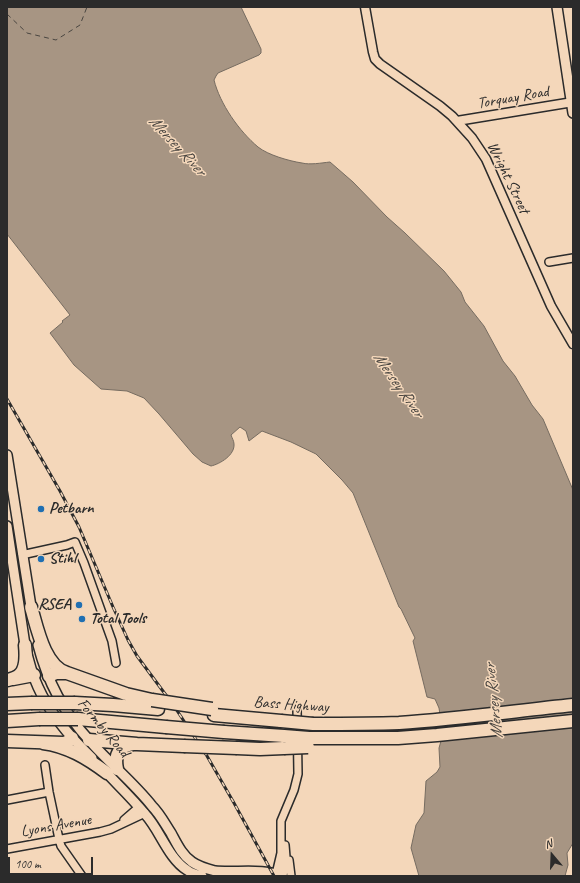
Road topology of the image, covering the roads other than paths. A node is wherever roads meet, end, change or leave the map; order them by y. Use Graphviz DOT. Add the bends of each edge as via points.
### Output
graph roads {
  1 [pos="365,7"];
  2 [pos="557,7"];
  3 [pos="572,102"];
  4 [pos="573,113"];
  5 [pos="457,121"];
  6 [pos="573,258"];
  7 [pos="549,262"];
  8 [pos="563,327"];
  9 [pos="573,338"];
  10 [pos="573,344"];
  11 [pos="7,455"];
  12 [pos="7,526"];
  13 [pos="22,554"];
  14 [pos="9,557"];
  15 [pos="31,607"];
  16 [pos="25,645"];
  17 [pos="116,663"];
  18 [pos="67,672"];
  19 [pos="34,675"];
  20 [pos="8,680"];
  21 [pos="50,681"];
  22 [pos="7,704"];
  23 [pos="155,704"];
  24 [pos="573,705"];
  25 [pos="298,709"];
  26 [pos="67,712"];
  27 [pos="54,713"];
  28 [pos="573,720"];
  29 [pos="7,721"];
  30 [pos="72,738"];
  31 [pos="89,740"];
  32 [pos="7,741"];
  33 [pos="284,742"];
  34 [pos="42,743"];
  35 [pos="137,744"];
  36 [pos="45,765"];
  37 [pos="112,771"];
  38 [pos="49,792"];
  39 [pos="7,800"];
  40 [pos="147,800"];
  41 [pos="155,809"];
  42 [pos="142,810"];
  43 [pos="281,829"];
  44 [pos="59,839"];
  45 [pos="285,845"];
  46 [pos="7,849"];
  47 [pos="189,866"];
  48 [pos="279,875"];
  49 [pos="82,876"];
  50 [pos="202,876"];
  51 [pos="291,876"];
  1 -- 5 [label="street, Wright Street" via="375,59"];
  2 -- 3 [label="main road"];
  3 -- 4 [label="main road"];
  3 -- 5 [label="street, Torquay Road"];
  5 -- 8 [label="street, Wright Street" via="486,159 551,306"];
  6 -- 7 [label="street"];
  8 -- 9 [label="street, Wright Street"];
  8 -- 10 [label="street, Wright Street"];
  11 -- 13 [label="main road, Formby Road"];
  12 -- 14 [label="main road, Formby Road"];
  13 -- 14 [label="main road"];
  13 -- 15 [label="main road, Formby Road"];
  13 -- 17 [label="street" via="75,542 112,641"];
  14 -- 16 [label="main road, Formby Road"];
  15 -- 18 [label="highway" via="48,656 59,669"];
  15 -- 21 [label="main road, Formby Road" via="39,647"];
  16 -- 19 [label="main road, Formby Road"];
  16 -- 20 [label="highway" via="22,671 18,676"];
  18 -- 21 [label="highway" via="56,673"];
  18 -- 23 [label="highway"];
  19 -- 20 [label="highway"];
  19 -- 21 [label="main road"];
  19 -- 27 [label="main road, Formby Road" via="43,697"];
  21 -- 26 [label="main road, Formby Road"];
  21 -- 27 [label="main road" via="46,686 46,692"];
  22 -- 23 [label="highway, Bass Highway, bridge"];
  23 -- 24 [label="highway, Bass Highway, bridge" via="313,724 399,723"];
  25 -- 43 [label="street" via="298,774 282,817"];
  26 -- 30 [label="main road" via="73,727"];
  26 -- 31 [label="main road, Formby Road"];
  27 -- 30 [label="main road, Formby Road"];
  28 -- 33 [label="highway, bridge" via="403,741"];
  29 -- 33 [label="highway, Bass Highway, bridge" via="78,719 224,732"];
  30 -- 31 [label="main road"];
  30 -- 34 [label="highway" via="64,744"];
  30 -- 37 [label="main road, Formby Road"];
  31 -- 35 [label="highway"];
  31 -- 37 [label="main road, Formby Road"];
  32 -- 34 [label="highway"];
  33 -- 35 [label="highway, bridge" via="260,749"];
  34 -- 37 [label="highway" via="76,752"];
  35 -- 37 [label="highway" via="119,750"];
  36 -- 38 [label="street"];
  37 -- 40 [label="main road, Formby Road"];
  37 -- 42 [label="main road, Formby Road"];
  38 -- 39 [label="street"];
  38 -- 44 [label="street"];
  40 -- 41 [label="main road, Formby Road"];
  40 -- 42 [label="main road"];
  41 -- 42 [label="main road"];
  41 -- 47 [label="main road, Formby Road"];
  42 -- 44 [label="street, Lyons Avenue" via="111,829"];
  42 -- 47 [label="main road, Formby Road" via="153,823 171,854"];
  43 -- 45 [label="street"];
  43 -- 48 [label="street"];
  44 -- 46 [label="street, Lyons Avenue"];
  44 -- 49 [label="street"];
  45 -- 48 [label="street" via="286,857"];
  45 -- 51 [label="street"];
  47 -- 48 [label="main road, Formby Road" via="214,871 266,872"];
  47 -- 50 [label="main road, Formby Road"];
}
